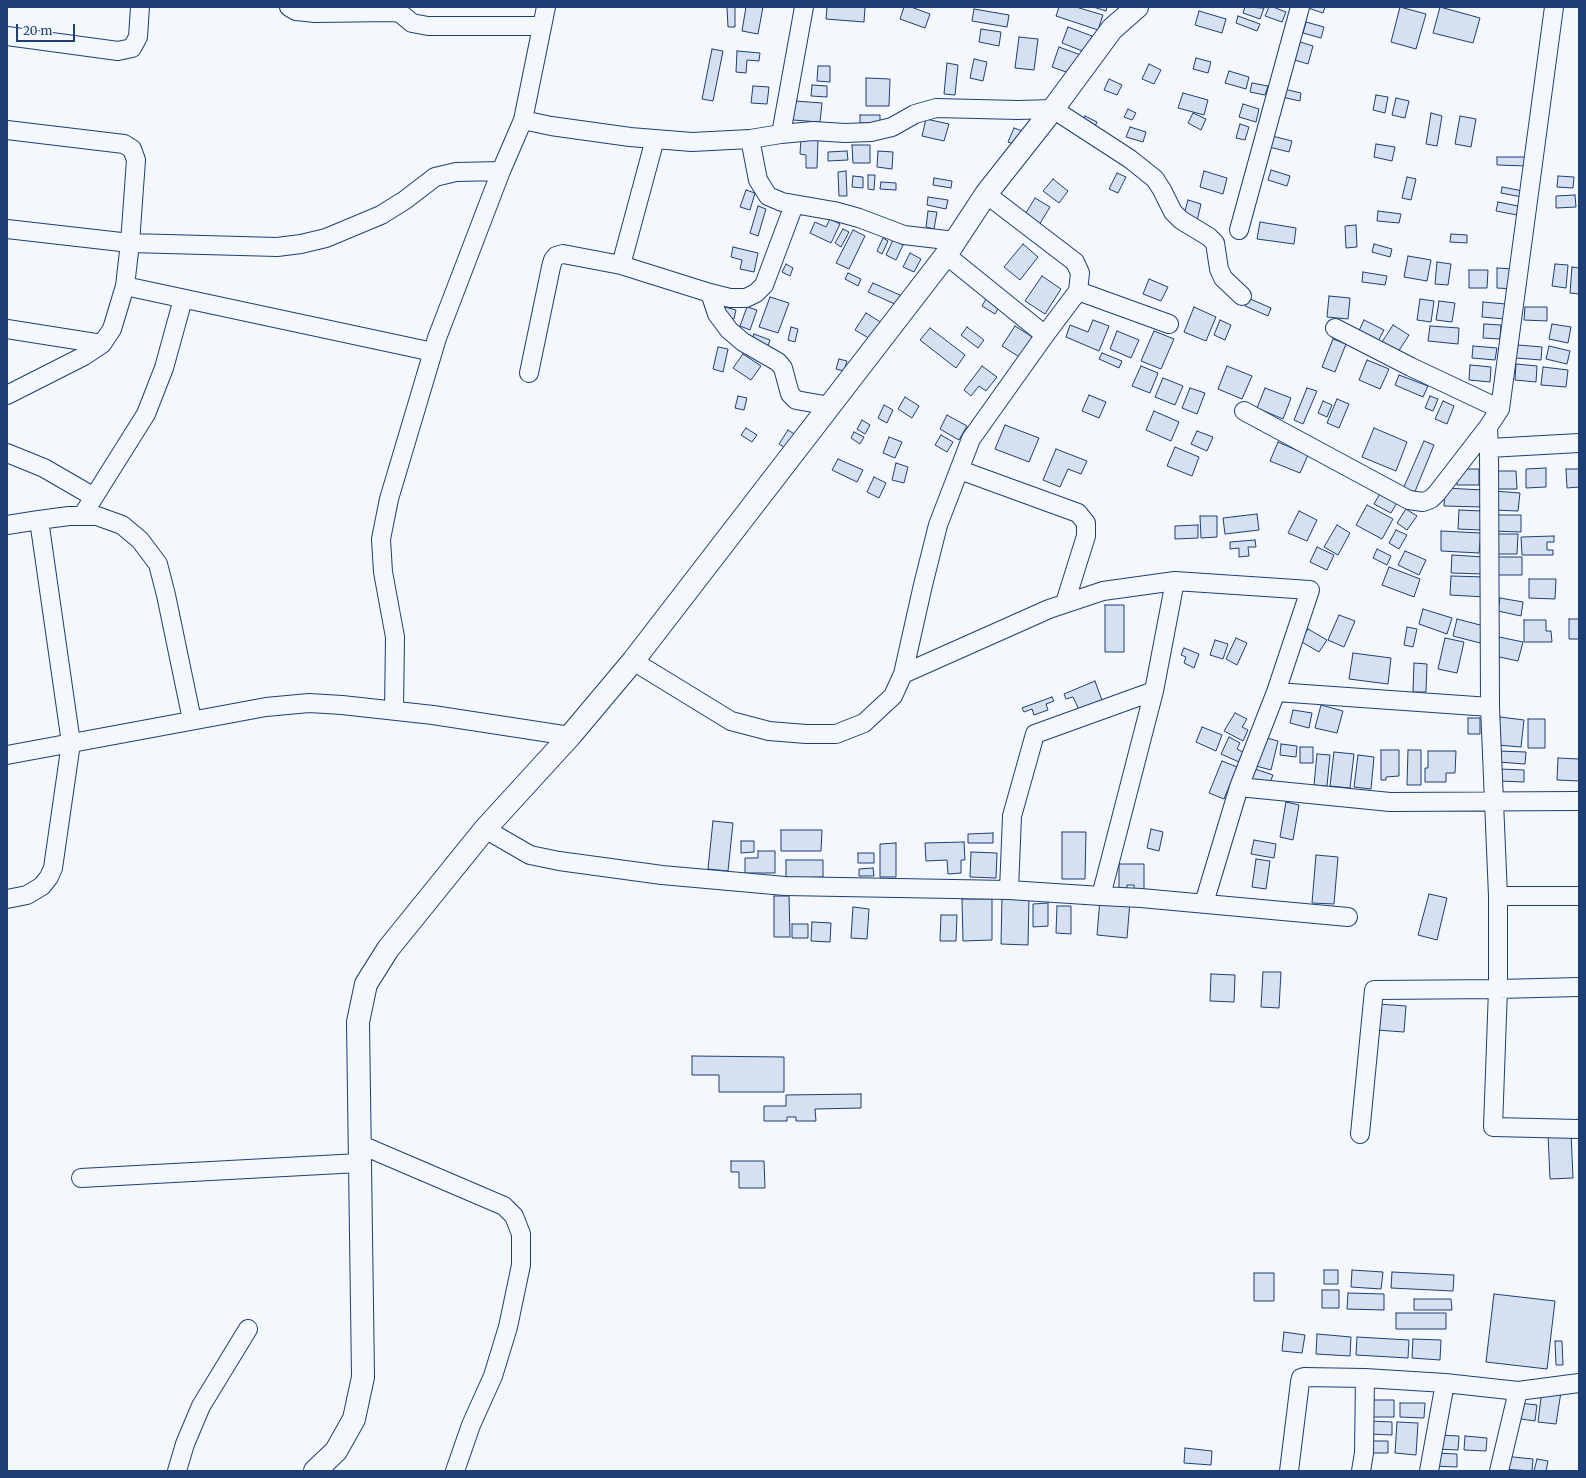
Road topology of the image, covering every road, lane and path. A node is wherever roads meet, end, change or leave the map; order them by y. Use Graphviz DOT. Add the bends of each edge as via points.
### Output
graph roads {
  1 [pos="140,7"];
  2 [pos="289,7"];
  3 [pos="546,7"];
  4 [pos="804,7"];
  5 [pos="1119,7"];
  6 [pos="1137,7"];
  7 [pos="1300,7"];
  8 [pos="1554,7"];
  9 [pos="542,26"];
  10 [pos="1112,29"];
  11 [pos="7,36"];
  12 [pos="1053,109"];
  13 [pos="523,120"];
  14 [pos="7,130"];
  15 [pos="781,134"];
  16 [pos="655,139"];
  17 [pos="750,139"];
  18 [pos="501,171"];
  19 [pos="986,194"];
  20 [pos="794,205"];
  21 [pos="7,229"];
  22 [pos="1239,230"];
  23 [pos="130,243"];
  24 [pos="951,248"];
  25 [pos="621,265"];
  26 [pos="125,286"];
  27 [pos="1078,291"];
  28 [pos="710,293"];
  29 [pos="1242,296"];
  30 [pos="183,298"];
  31 [pos="1169,324"];
  32 [pos="1335,328"];
  33 [pos="7,329"];
  34 [pos="1046,335"];
  35 [pos="102,344"];
  36 [pos="433,352"];
  37 [pos="529,373"];
  38 [pos="7,395"];
  39 [pos="830,406"];
  40 [pos="1500,409"];
  41 [pos="1244,411"];
  42 [pos="1488,426"];
  43 [pos="1579,444"];
  44 [pos="1489,448"];
  45 [pos="7,453"];
  46 [pos="960,470"];
  47 [pos="94,497"];
  48 [pos="82,516"];
  49 [pos="39,520"];
  50 [pos="7,525"];
  51 [pos="1175,581"];
  52 [pos="1066,603"];
  53 [pos="633,661"];
  54 [pos="903,674"];
  55 [pos="1154,691"];
  56 [pos="1276,692"];
  57 [pos="1490,707"];
  58 [pos="394,710"];
  59 [pos="192,720"];
  60 [pos="570,736"];
  61 [pos="71,743"];
  62 [pos="7,755"];
  63 [pos="1239,787"];
  64 [pos="1493,801"];
  65 [pos="1579,801"];
  66 [pos="486,829"];
  67 [pos="1009,890"];
  68 [pos="1101,896"];
  69 [pos="1498,896"];
  70 [pos="1579,896"];
  71 [pos="7,899"];
  72 [pos="1204,903"];
  73 [pos="1348,917"];
  74 [pos="1579,987"];
  75 [pos="1498,989"];
  76 [pos="1579,1129"];
  77 [pos="1360,1134"];
  78 [pos="359,1153"];
  79 [pos="81,1178"];
  80 [pos="248,1329"];
  81 [pos="1365,1378"];
  82 [pos="1445,1383"];
  83 [pos="1579,1384"];
  84 [pos="1518,1391"];
  85 [pos="177,1471"];
  86 [pos="315,1471"];
  87 [pos="455,1471"];
  88 [pos="1290,1471"];
  89 [pos="1361,1471"];
  90 [pos="1429,1471"];
  91 [pos="1499,1471"];
  1 -- 11 [label="street" via="138,37 132,48 118,51"];
  2 -- 9 [label="street" via="296,11 315,13 393,12 400,13 412,23 428,26"];
  3 -- 9 [label="street"];
  4 -- 15 [label="street"];
  5 -- 10 [label="street"];
  6 -- 10 [label="street"];
  7 -- 22 [label="street"];
  8 -- 40 [label="street"];
  9 -- 13 [label="street"];
  10 -- 12 [label="street"];
  12 -- 15 [label="street" via="936,108 915,114 892,127 871,132 813,131"];
  12 -- 19 [label="street"];
  12 -- 29 [label="street" via="1130,159 1155,179 1173,212 1215,243 1223,278"];
  13 -- 16 [label="street"];
  13 -- 18 [label="street"];
  14 -- 23 [label="street" via="124,144 132,149 136,160"];
  15 -- 17 [label="street"];
  16 -- 17 [label="street" via="692,142"];
  16 -- 25 [label="street"];
  17 -- 20 [label="street" via="758,180 768,196"];
  18 -- 23 [label="street" via="456,172 435,178 381,214 326,238 301,244 277,247"];
  18 -- 36 [label="street"];
  19 -- 24 [label="street"];
  19 -- 27 [label="street" via="1075,262 1080,273"];
  20 -- 24 [label="street" via="834,211"];
  20 -- 28 [label="street" via="764,285 746,298 730,298"];
  21 -- 23 [label="street"];
  23 -- 26 [label="street"];
  24 -- 34 [label="street"];
  24 -- 39 [label="street"];
  25 -- 28 [label="street"];
  25 -- 37 [label="street" via="563,254 556,256 553,260"];
  26 -- 30 [label="street"];
  26 -- 35 [label="street" via="112,329"];
  27 -- 31 [label="street"];
  27 -- 34 [label="street"];
  28 -- 39 [label="street" via="717,314 729,330 742,342 778,362 783,368 790,394 796,400"];
  30 -- 36 [label="street"];
  30 -- 47 [label="street" via="164,368 146,414"];
  32 -- 40 [label="street"];
  33 -- 35 [label="street"];
  34 -- 46 [label="street" via="971,439"];
  35 -- 38 [label="street" via="84,356"];
  36 -- 58 [label="street" via="389,499 381,539 383,572 395,637"];
  39 -- 53 [label="street"];
  40 -- 42 [label="street"];
  41 -- 42 [label="street" via="1409,500 1423,502 1437,493"];
  42 -- 44 [label="street"];
  43 -- 44 [label="street"];
  44 -- 57 [label="street"];
  45 -- 47 [label="street" via="44,468"];
  46 -- 52 [label="street" via="1078,513 1086,523 1086,536"];
  46 -- 54 [label="street" via="938,524"];
  47 -- 48 [label="street"];
  48 -- 49 [label="street"];
  48 -- 59 [label="street" via="97,516 122,525 140,540 158,564"];
  49 -- 50 [label="street"];
  49 -- 61 [label="street"];
  51 -- 52 [label="street" via="1103,591"];
  51 -- 55 [label="street"];
  51 -- 56 [label="street" via="1310,590"];
  52 -- 54 [label="street"];
  53 -- 54 [label="street" via="731,721 769,731 806,734 836,734 864,723 893,696"];
  53 -- 60 [label="street"];
  55 -- 67 [label="street" via="1035,734 1012,816"];
  55 -- 68 [label="street"];
  56 -- 57 [label="street"];
  56 -- 63 [label="street"];
  57 -- 64 [label="street"];
  58 -- 59 [label="street" via="309,703 266,707"];
  58 -- 60 [label="street"];
  59 -- 61 [label="street"];
  60 -- 66 [label="street"];
  61 -- 62 [label="street"];
  61 -- 71 [label="street" via="49,877 42,886 27,895"];
  63 -- 64 [label="street" via="1390,802"];
  63 -- 72 [label="street"];
  64 -- 65 [label="street"];
  64 -- 69 [label="street"];
  66 -- 67 [label="street" via="530,855 662,875 785,886"];
  66 -- 78 [label="street" via="388,949 366,984 358,1022"];
  67 -- 68 [label="street"];
  68 -- 72 [label="street"];
  69 -- 70 [label="street"];
  69 -- 75 [label="street"];
  72 -- 73 [label="street"];
  74 -- 75 [label="street"];
  75 -- 76 [label="street" via="1493,1127"];
  75 -- 77 [label="street" via="1374,990"];
  78 -- 79 [label="street"];
  78 -- 86 [label="street" via="363,1377 354,1419 336,1451"];
  78 -- 87 [label="street" via="504,1206 514,1216 521,1234 521,1265 508,1327 493,1376 471,1425"];
  80 -- 85 [label="street" via="201,1406"];
  81 -- 82 [label="street"];
  81 -- 88 [label="street" via="1301,1378"];
  81 -- 89 [label="street" via="1364,1453"];
  82 -- 84 [label="street"];
  82 -- 90 [label="street"];
  83 -- 84 [label="street"];
  84 -- 91 [label="street"];
}
